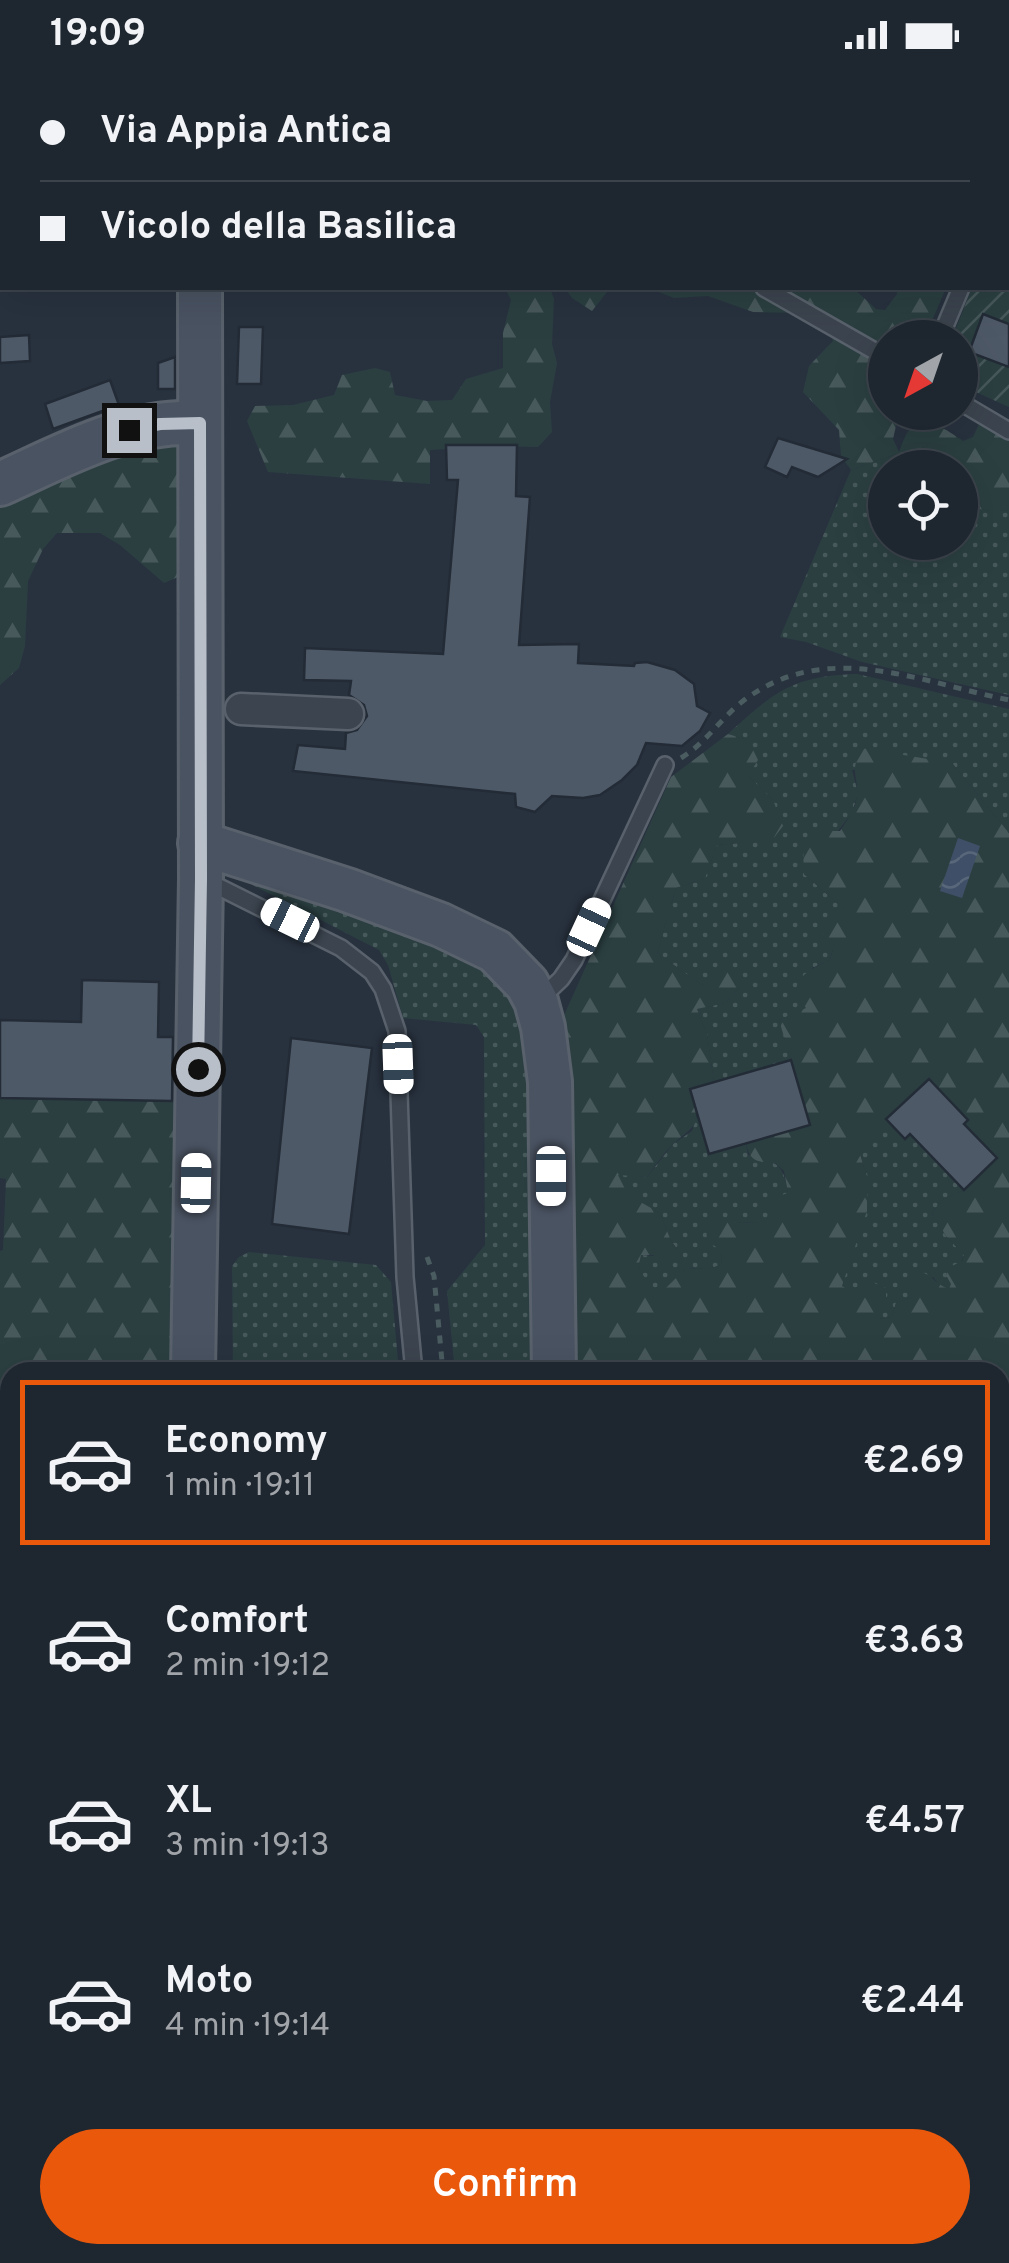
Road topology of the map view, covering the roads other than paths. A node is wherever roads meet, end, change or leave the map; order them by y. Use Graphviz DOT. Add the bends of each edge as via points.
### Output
graph roads {
  1 [pos="200,290"];
  2 [pos="768,290"];
  3 [pos="960,290"];
  4 [pos="948,320"];
  5 [pos="868,347"];
  6 [pos="978,413"];
  7 [pos="200,423"];
  8 [pos="1009,431"];
  9 [pos="0,484"];
  10 [pos="240,709"];
  11 [pos="348,714"];
  12 [pos="665,765"];
  13 [pos="200,861"];
  14 [pos="536,1001"];
  15 [pos="193,1362"];
  16 [pos="413,1362"];
  17 [pos="554,1362"];
  1 -- 7 [label="main road"];
  2 -- 5 [label="lane"];
  3 -- 4 [label="lane"];
  6 -- 8 [label="lane"];
  7 -- 9 [label="main road" via="111,435"];
  7 -- 13 [label="main road"];
  10 -- 11 [label="street"];
  12 -- 14 [label="lane" via="574,960"];
  13 -- 14 [label="main road" via="379,901 472,939 510,963"];
  13 -- 15 [label="main road"];
  13 -- 16 [label="lane" via="330,941 379,982 397,1031"];
  14 -- 17 [label="main road" via="550,1100"];
}
